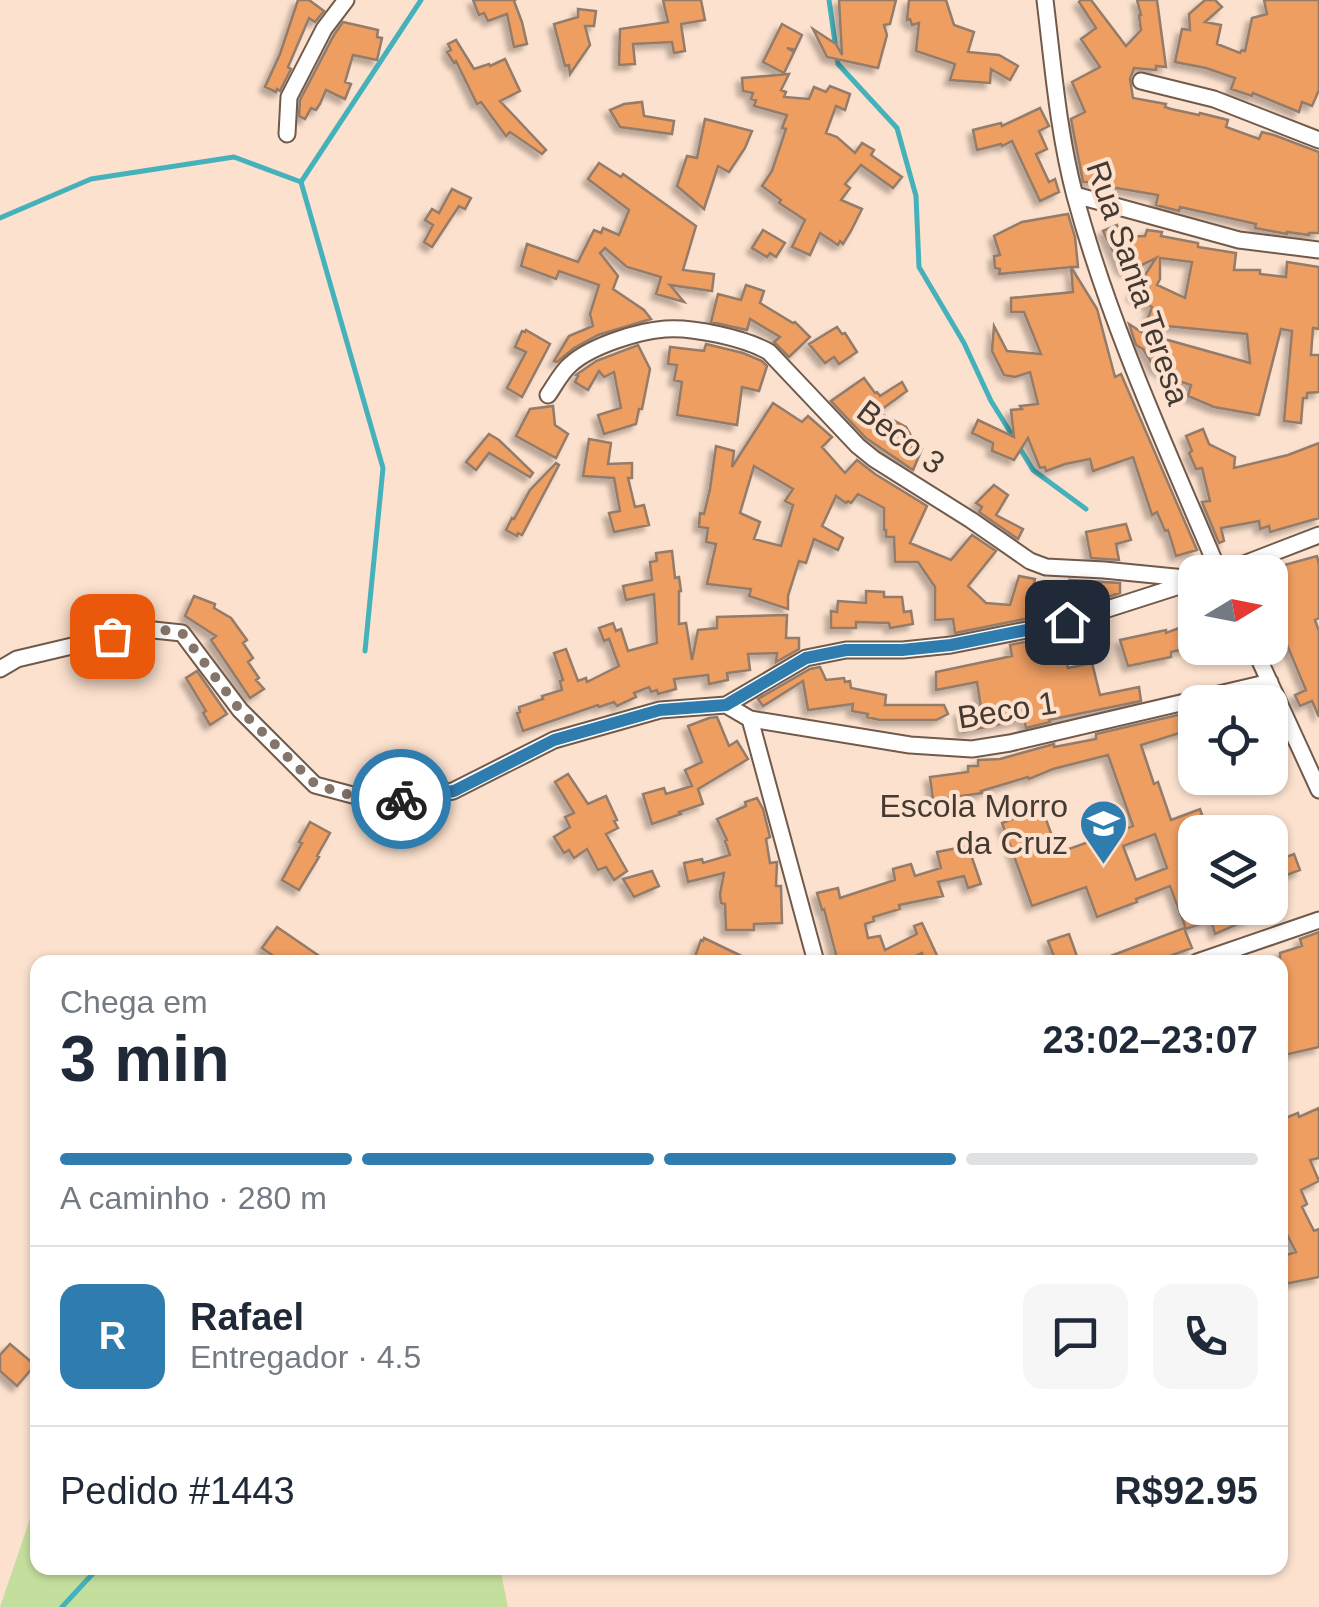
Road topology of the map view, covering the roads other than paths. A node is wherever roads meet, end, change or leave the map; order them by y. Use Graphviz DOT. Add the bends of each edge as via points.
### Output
graph roads {
  1 [pos="346,0"];
  2 [pos="1046,0"];
  3 [pos="1141,81"];
  4 [pos="287,134"];
  5 [pos="1319,140"];
  6 [pos="1074,195"];
  7 [pos="1319,250"];
  8 [pos="548,395"];
  9 [pos="1319,535"];
  10 [pos="1214,555"];
  11 [pos="1266,555"];
  12 [pos="1178,578"];
  13 [pos="1178,586"];
  14 [pos="1262,665"];
  15 [pos="0,669"];
  16 [pos="1270,682"];
  17 [pos="726,705"];
  18 [pos="750,719"];
  19 [pos="1319,790"];
  20 [pos="1319,920"];
  21 [pos="814,955"];
  22 [pos="1217,955"];
  1 -- 4 [label="street" via="289,97"];
  2 -- 6 [label="street, Rua Santa Teresa"];
  3 -- 5 [label="street" via="1214,99"];
  6 -- 7 [label="street" via="1239,240"];
  6 -- 10 [label="street, Rua Santa Teresa" via="1130,363"];
  8 -- 12 [label="street, Beco 3" via="569,365 633,335 695,331 755,344 874,459 1030,561"];
  9 -- 11 [label="street"];
  13 -- 17 [label="street" via="1067,622 970,642 806,658"];
  14 -- 16 [label="street"];
  15 -- 17 [label="street" via="17,659 144,629 182,633 240,710 316,785 397,800 454,791 554,740 660,710"];
  16 -- 18 [label="street, Beco 1" via="972,749"];
  16 -- 19 [label="street"];
  17 -- 18 [label="street"];
  18 -- 21 [label="street"];
  20 -- 22 [label="street"];
}
